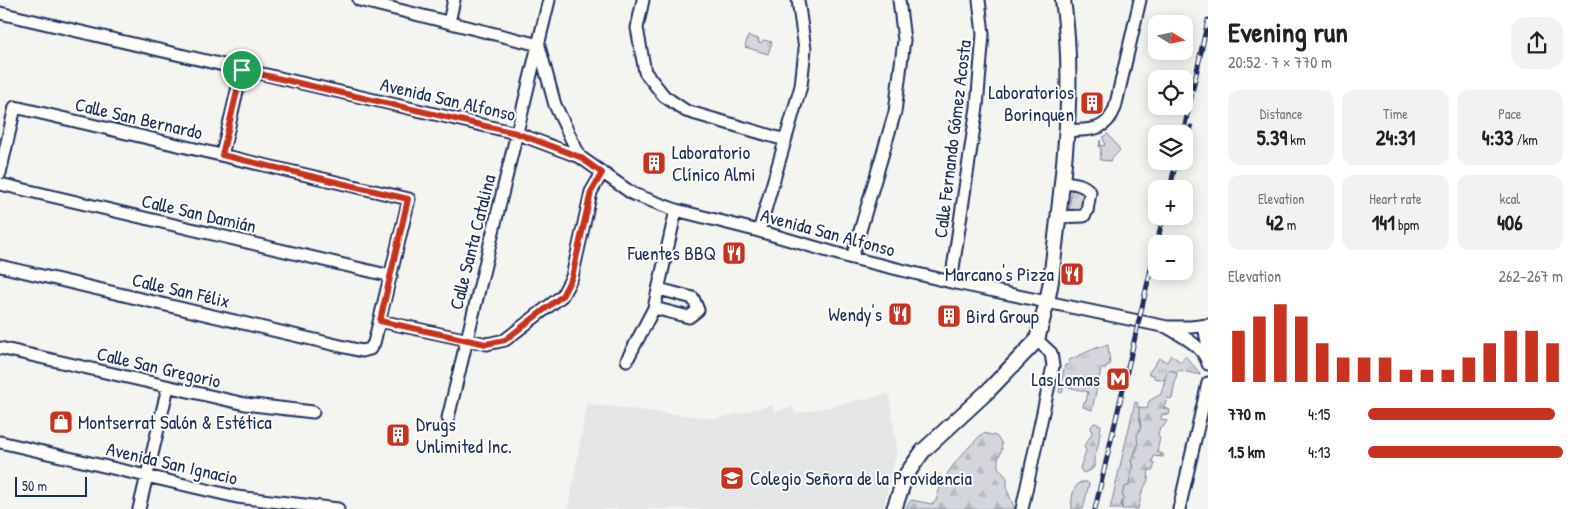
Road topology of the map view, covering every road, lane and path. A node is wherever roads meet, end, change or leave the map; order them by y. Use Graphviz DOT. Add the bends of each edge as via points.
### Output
graph roads {
  1 [pos="362,0"];
  2 [pos="454,0"];
  3 [pos="549,0"];
  4 [pos="643,0"];
  5 [pos="798,0"];
  6 [pos="899,0"];
  7 [pos="979,0"];
  8 [pos="1063,0"];
  9 [pos="1140,0"];
  10 [pos="0,13"];
  11 [pos="449,22"];
  12 [pos="539,44"];
  13 [pos="242,70"];
  14 [pos="1067,131"];
  15 [pos="516,133"];
  16 [pos="785,140"];
  17 [pos="222,155"];
  18 [pos="580,157"];
  19 [pos="0,173"];
  20 [pos="602,173"];
  21 [pos="1061,182"];
  22 [pos="0,184"];
  23 [pos="676,210"];
  24 [pos="1058,216"];
  25 [pos="759,231"];
  26 [pos="852,258"];
  27 [pos="0,266"];
  28 [pos="391,276"];
  29 [pos="951,282"];
  30 [pos="659,289"];
  31 [pos="1048,302"];
  32 [pos="654,308"];
  33 [pos="380,321"];
  34 [pos="1206,325"];
  35 [pos="1167,327"];
  36 [pos="1037,340"];
  37 [pos="466,341"];
  38 [pos="1208,347"];
  39 [pos="0,348"];
  40 [pos="627,360"];
  41 [pos="1208,364"];
  42 [pos="1208,382"];
  43 [pos="168,387"];
  44 [pos="312,412"];
  45 [pos="448,418"];
  46 [pos="0,442"];
  47 [pos="147,476"];
  48 [pos="139,509"];
  49 [pos="338,509"];
  50 [pos="894,509"];
  51 [pos="1022,509"];
  52 [pos="1179,509"];
  1 -- 11 [label="street"];
  2 -- 11 [label="street"];
  3 -- 12 [label="street, Calle Santa Catalina"];
  4 -- 16 [label="street" via="637,28 645,72 664,96 686,112"];
  5 -- 16 [label="street" via="805,49 801,86"];
  6 -- 26 [label="street" via="904,40 895,112"];
  7 -- 29 [label="street, Calle Fernando Gómez Acosta" via="983,34 977,107"];
  8 -- 14 [label="main road" via="1070,76"];
  9 -- 14 [label="street" via="1111,118 1096,129"];
  10 -- 13 [label="street, Avenida San Alfonso"];
  11 -- 12 [label="street"];
  12 -- 15 [label="street, Calle Santa Catalina"];
  12 -- 18 [label="street" via="555,105"];
  13 -- 15 [label="street, Avenida San Alfonso"];
  13 -- 17 [label="street"];
  14 -- 21 [label="main road"];
  15 -- 18 [label="street, Avenida San Alfonso"];
  15 -- 37 [label="street, Calle Santa Catalina"];
  16 -- 25 [label="street"];
  17 -- 19 [label="street, Calle San Bernardo" via="15,107"];
  17 -- 28 [label="street, Calle San Bernardo" via="408,199"];
  18 -- 20 [label="street, Avenida San Alfonso"];
  20 -- 23 [label="street, Avenida San Alfonso" via="633,194"];
  20 -- 37 [label="street" via="591,192 572,277 562,296 505,340 486,344"];
  21 -- 24 [label="main road"];
  21 -- 24 [label="street" via="1086,187 1090,198 1084,216"];
  22 -- 28 [label="street, Calle San Damián"];
  23 -- 25 [label="street, Avenida San Alfonso"];
  23 -- 30 [label="street"];
  24 -- 31 [label="main road"];
  25 -- 26 [label="street, Avenida San Alfonso"];
  26 -- 29 [label="street, Avenida San Alfonso"];
  27 -- 33 [label="street, Calle San Félix" via="354,349 370,348"];
  28 -- 33 [label="street"];
  29 -- 31 [label="street, Avenida San Alfonso"];
  30 -- 32 [label="street"];
  30 -- 32 [label="street" via="693,298 698,310 689,317"];
  31 -- 35 [label="street, Avenida San Alfonso"];
  31 -- 36 [label="main road"];
  32 -- 40 [label="street"];
  33 -- 37 [label="street"];
  34 -- 35 [label="street"];
  34 -- 38 [label="street"];
  35 -- 41 [label="street" via="1202,351"];
  36 -- 50 [label="main road" via="923,451 906,475"];
  36 -- 51 [label="street" via="1051,353 1053,366"];
  37 -- 45 [label="street, Calle Santa Catalina"];
  39 -- 43 [label="street, Calle San Gregorio"];
  42 -- 52 [label="street"];
  43 -- 44 [label="street, Calle San Gregorio" via="245,404"];
  43 -- 47 [label="street"];
  46 -- 47 [label="street, Avenida San Ignacio"];
  47 -- 48 [label="street"];
  47 -- 49 [label="street, Avenida San Ignacio" via="237,496"];
}
